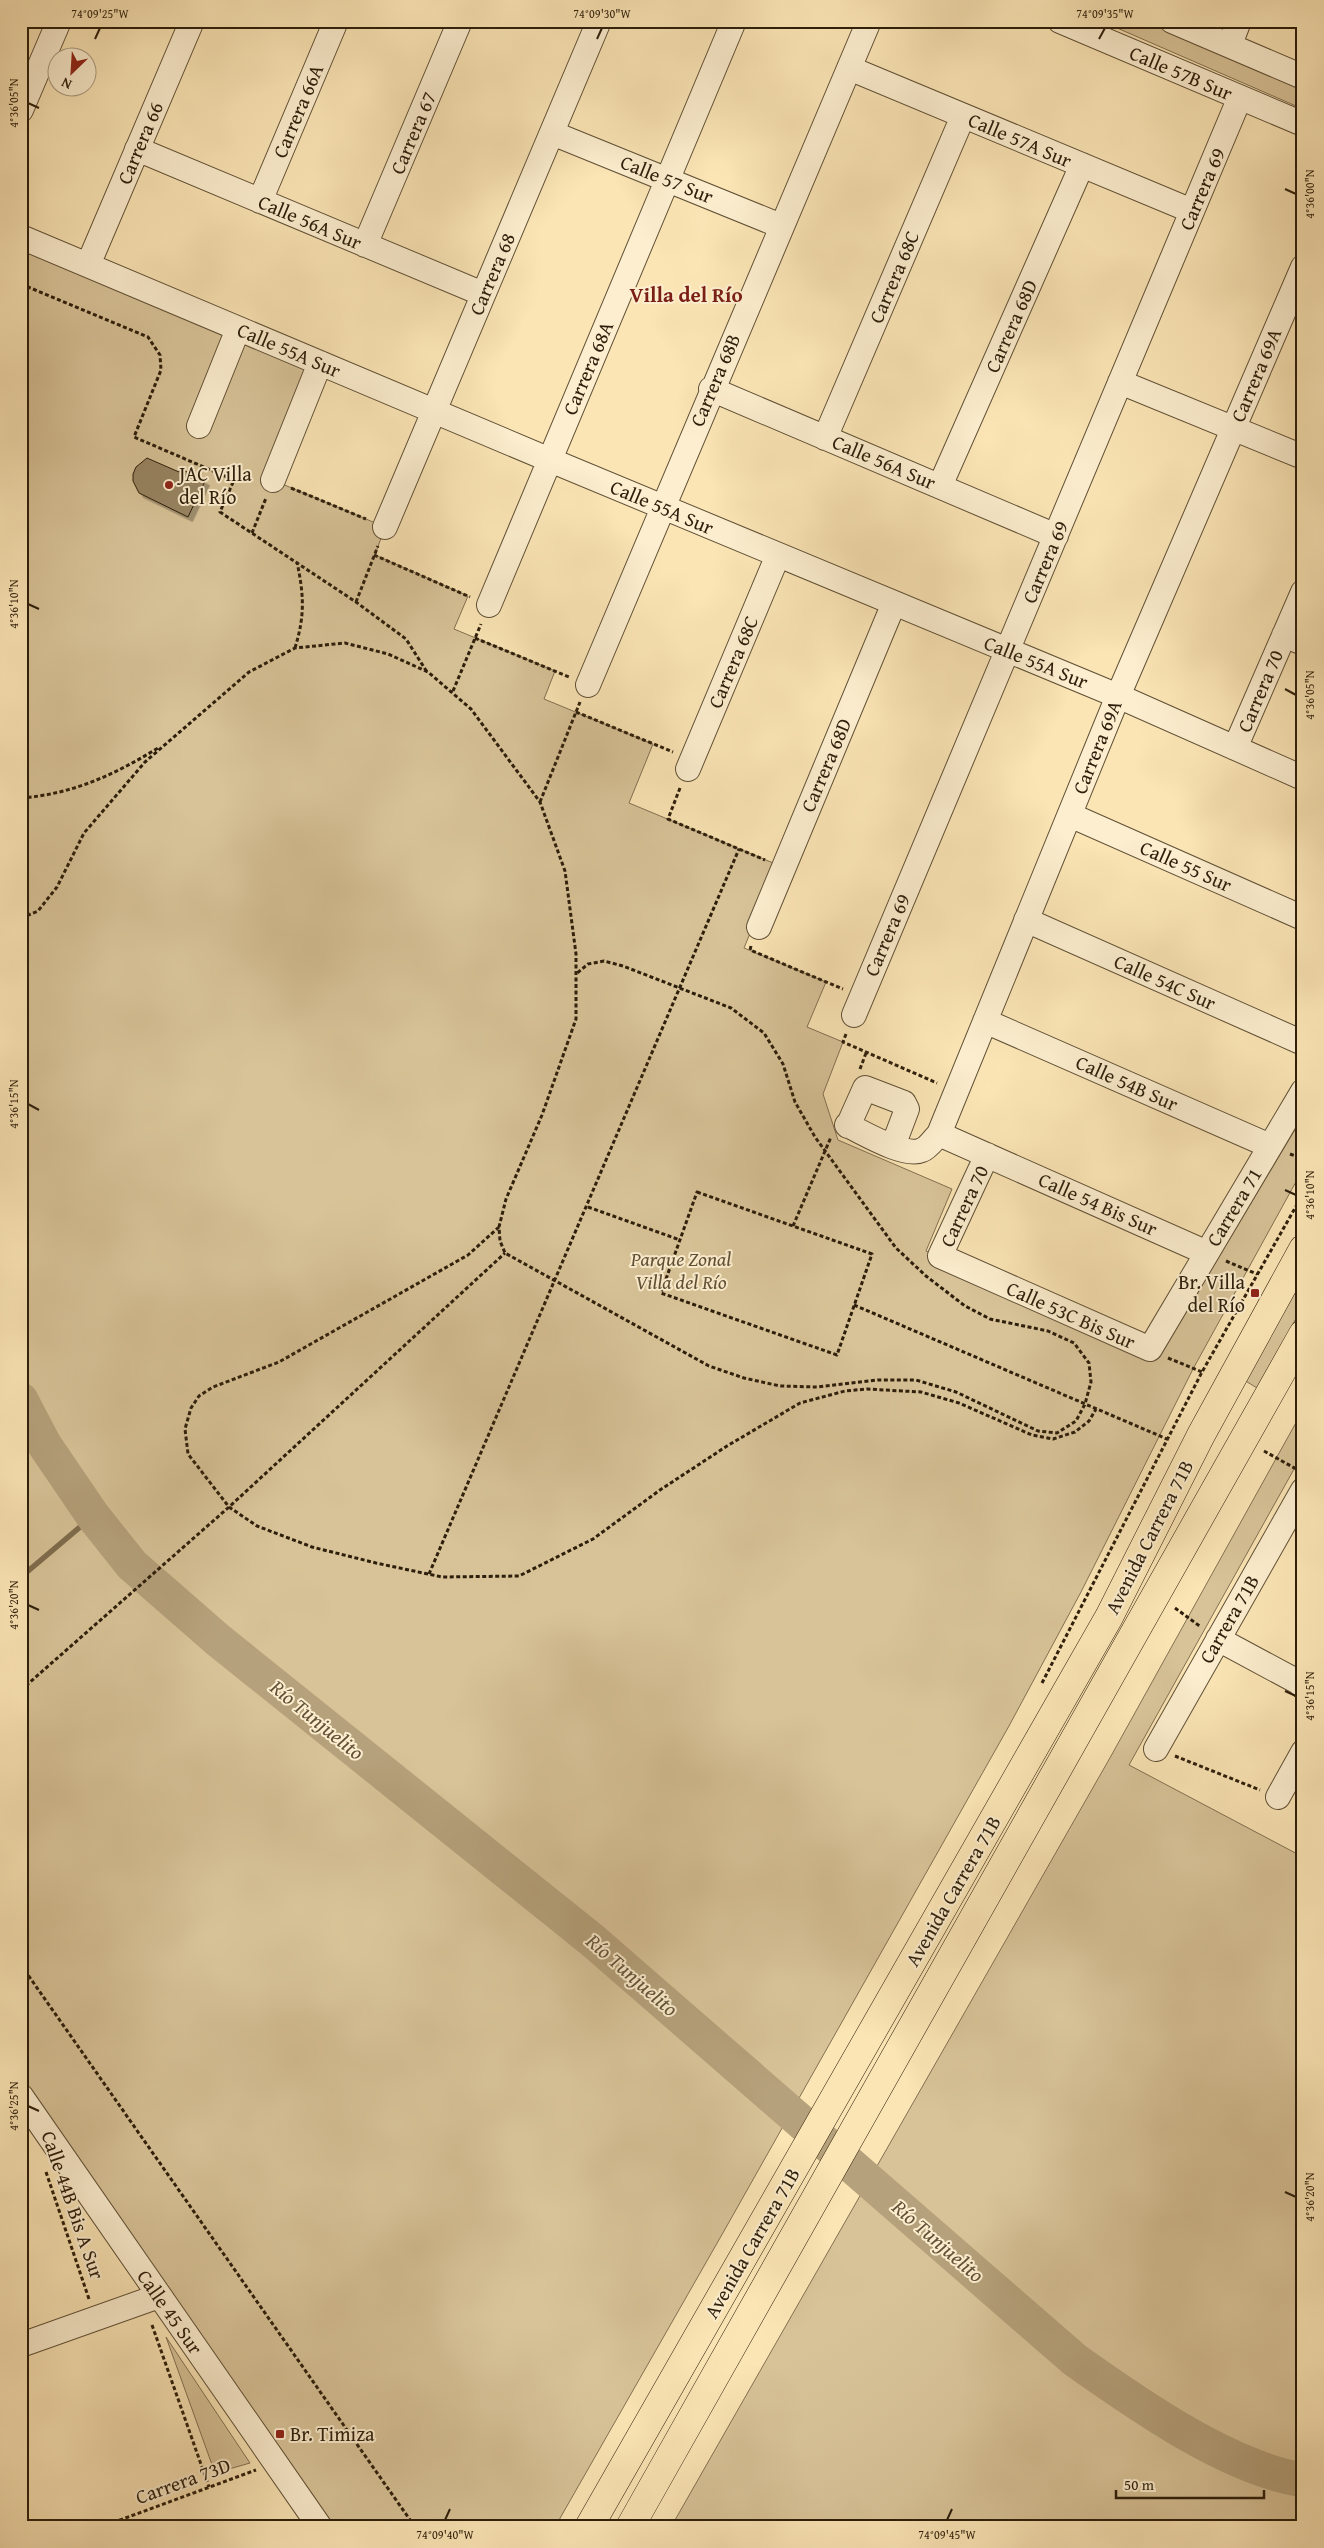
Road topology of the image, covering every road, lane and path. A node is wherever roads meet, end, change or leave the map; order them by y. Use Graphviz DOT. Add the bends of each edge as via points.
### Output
graph roads {
  1 [pos="59,21"];
  2 [pos="192,21"];
  3 [pos="336,21"];
  4 [pos="460,21"];
  5 [pos="599,21"];
  6 [pos="734,21"];
  7 [pos="869,21"];
  8 [pos="1060,21"];
  9 [pos="1172,21"];
  10 [pos="849,68"];
  11 [pos="1303,76"];
  12 [pos="1236,108"];
  13 [pos="21,110"];
  14 [pos="964,116"];
  15 [pos="1303,124"];
  16 [pos="552,133"];
  17 [pos="137,149"];
  18 [pos="1082,165"];
  19 [pos="668,180"];
  20 [pos="260,201"];
  21 [pos="1192,211"];
  22 [pos="781,226"];
  23 [pos="21,237"];
  24 [pos="365,245"];
  25 [pos="88,265"];
  26 [pos="1303,267"];
  27 [pos="21,284"];
  28 [pos="483,294"];
  29 [pos="238,329"];
  30 [pos="320,363"];
  31 [pos="1120,382"];
  32 [pos="711,389"];
  33 [pos="433,411"];
  34 [pos="200,426"];
  35 [pos="1233,428"];
  36 [pos="825,438"];
  37 [pos="1303,457"];
  38 [pos="550,460"];
  39 [pos="273,480"];
  40 [pos="940,486"];
  41 [pos="661,507"];
  42 [pos="385,527"];
  43 [pos="252,533"];
  44 [pos="1056,536"];
  45 [pos="374,555"];
  46 [pos="778,555"];
  47 [pos="296,562"];
  48 [pos="1303,592"];
  49 [pos="356,602"];
  50 [pos="894,603"];
  51 [pos="489,605"];
  52 [pos="475,638"];
  53 [pos="1294,639"];
  54 [pos="295,648"];
  55 [pos="1008,650"];
  56 [pos="428,672"];
  57 [pos="588,685"];
  58 [pos="453,691"];
  59 [pos="1118,696"];
  60 [pos="576,712"];
  61 [pos="167,742"];
  62 [pos="1236,748"];
  63 [pos="690,764"];
  64 [pos="1303,778"];
  65 [pos="21,798"];
  66 [pos="540,802"];
  67 [pos="1070,815"];
  68 [pos="739,849"];
  69 [pos="784,868"];
  70 [pos="21,918"];
  71 [pos="1303,918"];
  72 [pos="1026,920"];
  73 [pos="759,927"];
  74 [pos="750,950"];
  75 [pos="576,974"];
  76 [pos="681,989"];
  77 [pos="857,1006"];
  78 [pos="985,1021"];
  79 [pos="843,1042"];
  80 [pos="1303,1043"];
  81 [pos="956,1091"];
  82 [pos="1303,1091"];
  83 [pos="939,1134"];
  84 [pos="893,1146"];
  85 [pos="1270,1146"];
  86 [pos="987,1155"];
  87 [pos="1303,1194"];
  88 [pos="588,1207"];
  89 [pos="500,1227"];
  90 [pos="680,1240"];
  91 [pos="1303,1249"];
  92 [pos="505,1253"];
  93 [pos="1207,1253"];
  94 [pos="940,1256"];
  95 [pos="1257,1274"];
  96 [pos="556,1281"];
  97 [pos="854,1305"];
  98 [pos="1303,1334"];
  99 [pos="1150,1350"];
  100 [pos="1202,1372"];
  101 [pos="1085,1404"];
  102 [pos="1096,1409"];
  103 [pos="1167,1439"];
  104 [pos="1262,1451"];
  105 [pos="1303,1472"];
  106 [pos="1303,1490"];
  107 [pos="228,1507"];
  108 [pos="429,1574"];
  109 [pos="1175,1608"];
  110 [pos="1218,1639"];
  111 [pos="1303,1687"];
  112 [pos="21,1690"];
  113 [pos="1037,1692"];
  114 [pos="1156,1748"];
  115 [pos="1303,1752"];
  116 [pos="1278,1797"];
  117 [pos="21,1965"];
  118 [pos="21,2096"];
  119 [pos="44,2169"];
  120 [pos="152,2299"];
  121 [pos="96,2318"];
  122 [pos="21,2345"];
  123 [pos="275,2462"];
  124 [pos="209,2487"];
  125 [pos="102,2527"];
  126 [pos="320,2527"];
  127 [pos="415,2527"];
  128 [pos="589,2527"];
  129 [pos="630,2527"];
  1 -- 13 [label="street"];
  2 -- 17 [label="street, Carrera 66"];
  3 -- 20 [label="street, Carrera 66A"];
  4 -- 24 [label="street, Carrera 67"];
  5 -- 16 [label="street, Carrera 68"];
  6 -- 19 [label="street, Carrera 68A"];
  7 -- 10 [label="street, Carrera 68B"];
  8 -- 15 [label="street, Calle 57B Sur"];
  9 -- 11 [label="street"];
  10 -- 14 [label="street, Calle 57A Sur"];
  10 -- 22 [label="street, Carrera 68B"];
  12 -- 21 [label="street, Carrera 69"];
  14 -- 18 [label="street, Calle 57A Sur"];
  14 -- 36 [label="street, Carrera 68C"];
  16 -- 19 [label="street, Calle 57 Sur"];
  16 -- 28 [label="street, Carrera 68"];
  17 -- 20 [label="street, Calle 56A Sur"];
  17 -- 25 [label="street, Carrera 66"];
  18 -- 21 [label="street, Calle 57A Sur"];
  18 -- 40 [label="street, Carrera 68D"];
  19 -- 22 [label="street, Calle 57 Sur"];
  19 -- 38 [label="street, Carrera 68A"];
  20 -- 24 [label="street, Calle 56A Sur"];
  21 -- 31 [label="street, Carrera 69"];
  22 -- 32 [label="street, Carrera 68B"];
  23 -- 25 [label="street, Calle 55A Sur"];
  24 -- 28 [label="street, Calle 56A Sur"];
  25 -- 29 [label="street, Calle 55A Sur"];
  26 -- 35 [label="street, Carrera 69A"];
  27 -- 43 [label="path" via="148,337 160,355 161,370 134,437 234,480 220,512"];
  28 -- 33 [label="street, Carrera 68"];
  29 -- 30 [label="street, Calle 55A Sur"];
  29 -- 34 [label="street"];
  30 -- 33 [label="street, Calle 55A Sur"];
  30 -- 39 [label="street"];
  31 -- 35 [label="street"];
  31 -- 44 [label="street, Carrera 69"];
  32 -- 36 [label="street, Calle 56A Sur"];
  32 -- 41 [label="street, Carrera 68B"];
  33 -- 38 [label="street, Calle 55A Sur"];
  33 -- 42 [label="street, Carrera 68"];
  35 -- 37 [label="street"];
  35 -- 59 [label="street, Carrera 69A"];
  36 -- 40 [label="street, Calle 56A Sur"];
  38 -- 41 [label="street, Calle 55A Sur"];
  38 -- 51 [label="street, Carrera 68A"];
  39 -- 42 [label="path"];
  39 -- 43 [label="path"];
  40 -- 44 [label="street, Calle 56A Sur"];
  41 -- 46 [label="street, Calle 55A Sur"];
  41 -- 57 [label="street, Carrera 68B"];
  42 -- 45 [label="path"];
  43 -- 47 [label="path"];
  44 -- 55 [label="street, Carrera 69"];
  45 -- 49 [label="path"];
  45 -- 51 [label="path"];
  46 -- 50 [label="street, Calle 55A Sur"];
  46 -- 63 [label="street, Carrera 68C"];
  47 -- 49 [label="path"];
  47 -- 54 [label="path" via="304,616"];
  48 -- 53 [label="street, Carrera 70"];
  49 -- 56 [label="path" via="406,639"];
  50 -- 55 [label="street, Calle 55A Sur"];
  50 -- 69 [label="street, Carrera 68D"];
  51 -- 52 [label="path"];
  52 -- 57 [label="path"];
  52 -- 58 [label="path"];
  53 -- 62 [label="street, Carrera 70"];
  54 -- 56 [label="path" via="345,643 388,654"];
  54 -- 61 [label="path" via="249,672"];
  55 -- 59 [label="street, Calle 55A Sur"];
  55 -- 77 [label="street, Carrera 69"];
  56 -- 58 [label="path"];
  57 -- 60 [label="path"];
  58 -- 66 [label="path" via="471,709"];
  59 -- 62 [label="street, Calle 55A Sur"];
  59 -- 67 [label="street, Carrera 69A"];
  60 -- 63 [label="path"];
  60 -- 66 [label="path"];
  61 -- 65 [label="path" via="122,770 82,786"];
  61 -- 70 [label="path" via="145,762 84,833 56,887 38,911"];
  62 -- 64 [label="street, Calle 55A Sur"];
  63 -- 68 [label="path" via="668,819"];
  66 -- 75 [label="path" via="565,871"];
  67 -- 71 [label="street, Calle 55 Sur"];
  67 -- 72 [label="street, Carrera 69A"];
  68 -- 69 [label="path"];
  68 -- 76 [label="path"];
  69 -- 73 [label="street, Carrera 68D"];
  72 -- 78 [label="street, Carrera 69A"];
  72 -- 80 [label="street, Calle 54C Sur"];
  74 -- 77 [label="path"];
  75 -- 76 [label="path" via="588,964 604,961"];
  75 -- 89 [label="path" via="576,1019 542,1115 506,1200"];
  76 -- 88 [label="path"];
  76 -- 101 [label="path" via="731,1008 764,1033 783,1064 796,1102 815,1138 896,1248 926,1276 964,1306 990,1319 1048,1331 1074,1343 1089,1363 1091,1382"];
  78 -- 81 [label="street, Carrera 69A"];
  78 -- 85 [label="street, Calle 54B Sur"];
  79 -- 81 [label="path"];
  81 -- 83 [label="street, Carrera 69A"];
  82 -- 85 [label="street, Carrera 71"];
  83 -- 84 [label="street, Carrera 69A" via="924,1150 912,1152"];
  83 -- 86 [label="street, Calle 54 Bis Sur"];
  84 -- 84 [label="street, Carrera 69A" via="848,1125 865,1088 904,1103 907,1109"];
  85 -- 93 [label="street, Carrera 71"];
  86 -- 93 [label="street, Calle 54 Bis Sur"];
  86 -- 94 [label="street, Carrera 70"];
  87 -- 95 [label="path"];
  88 -- 90 [label="path"];
  88 -- 96 [label="path"];
  89 -- 92 [label="path" via="500,1241"];
  89 -- 107 [label="path" via="468,1255 279,1362 219,1384 199,1396 190,1408 185,1429 188,1454"];
  90 -- 97 [label="path" via="697,1192 872,1254"];
  90 -- 97 [label="path" via="661,1293 837,1355"];
  91 -- 128 [label="main road, Avenida Carrera 71B" via="1201,1435 1109,1617"];
  92 -- 96 [label="path"];
  92 -- 107 [label="path"];
  93 -- 95 [label="path"];
  93 -- 99 [label="street, Carrera 71"];
  94 -- 99 [label="street, Calle 53C Bis Sur"];
  95 -- 100 [label="path"];
  96 -- 101 [label="path" via="709,1366 744,1378 780,1386 817,1387 869,1380 916,1380 956,1392 1038,1431 1057,1433 1076,1421"];
  96 -- 108 [label="path"];
  97 -- 101 [label="path"];
  98 -- 129 [label="main road, Avenida Carrera 71B"];
  99 -- 100 [label="path, Calle 53C Bis Sur"];
  100 -- 103 [label="path"];
  101 -- 102 [label="path"];
  102 -- 103 [label="path"];
  102 -- 108 [label="path" via="1089,1421 1075,1432 1053,1439 1032,1435 959,1403 921,1392 845,1391 792,1408 719,1451 593,1539 519,1576 442,1577"];
  103 -- 113 [label="path"];
  104 -- 105 [label="path"];
  106 -- 110 [label="street, Carrera 71B"];
  107 -- 108 [label="path" via="257,1526 312,1547"];
  107 -- 112 [label="path"];
  109 -- 110 [label="path"];
  110 -- 111 [label="street"];
  110 -- 114 [label="street, Carrera 71B"];
  114 -- 116 [label="path"];
  115 -- 116 [label="street"];
  117 -- 127 [label="path"];
  118 -- 120 [label="street, Calle 45 Sur"];
  119 -- 121 [label="path, Calle 44B Bis A Sur"];
  120 -- 121 [label="street"];
  120 -- 123 [label="street, Calle 45 Sur"];
  120 -- 124 [label="path"];
  121 -- 122 [label="street"];
  123 -- 124 [label="path, Carrera 73D"];
  123 -- 126 [label="street, Calle 45 Sur"];
  124 -- 125 [label="path, Carrera 73D"];
}
